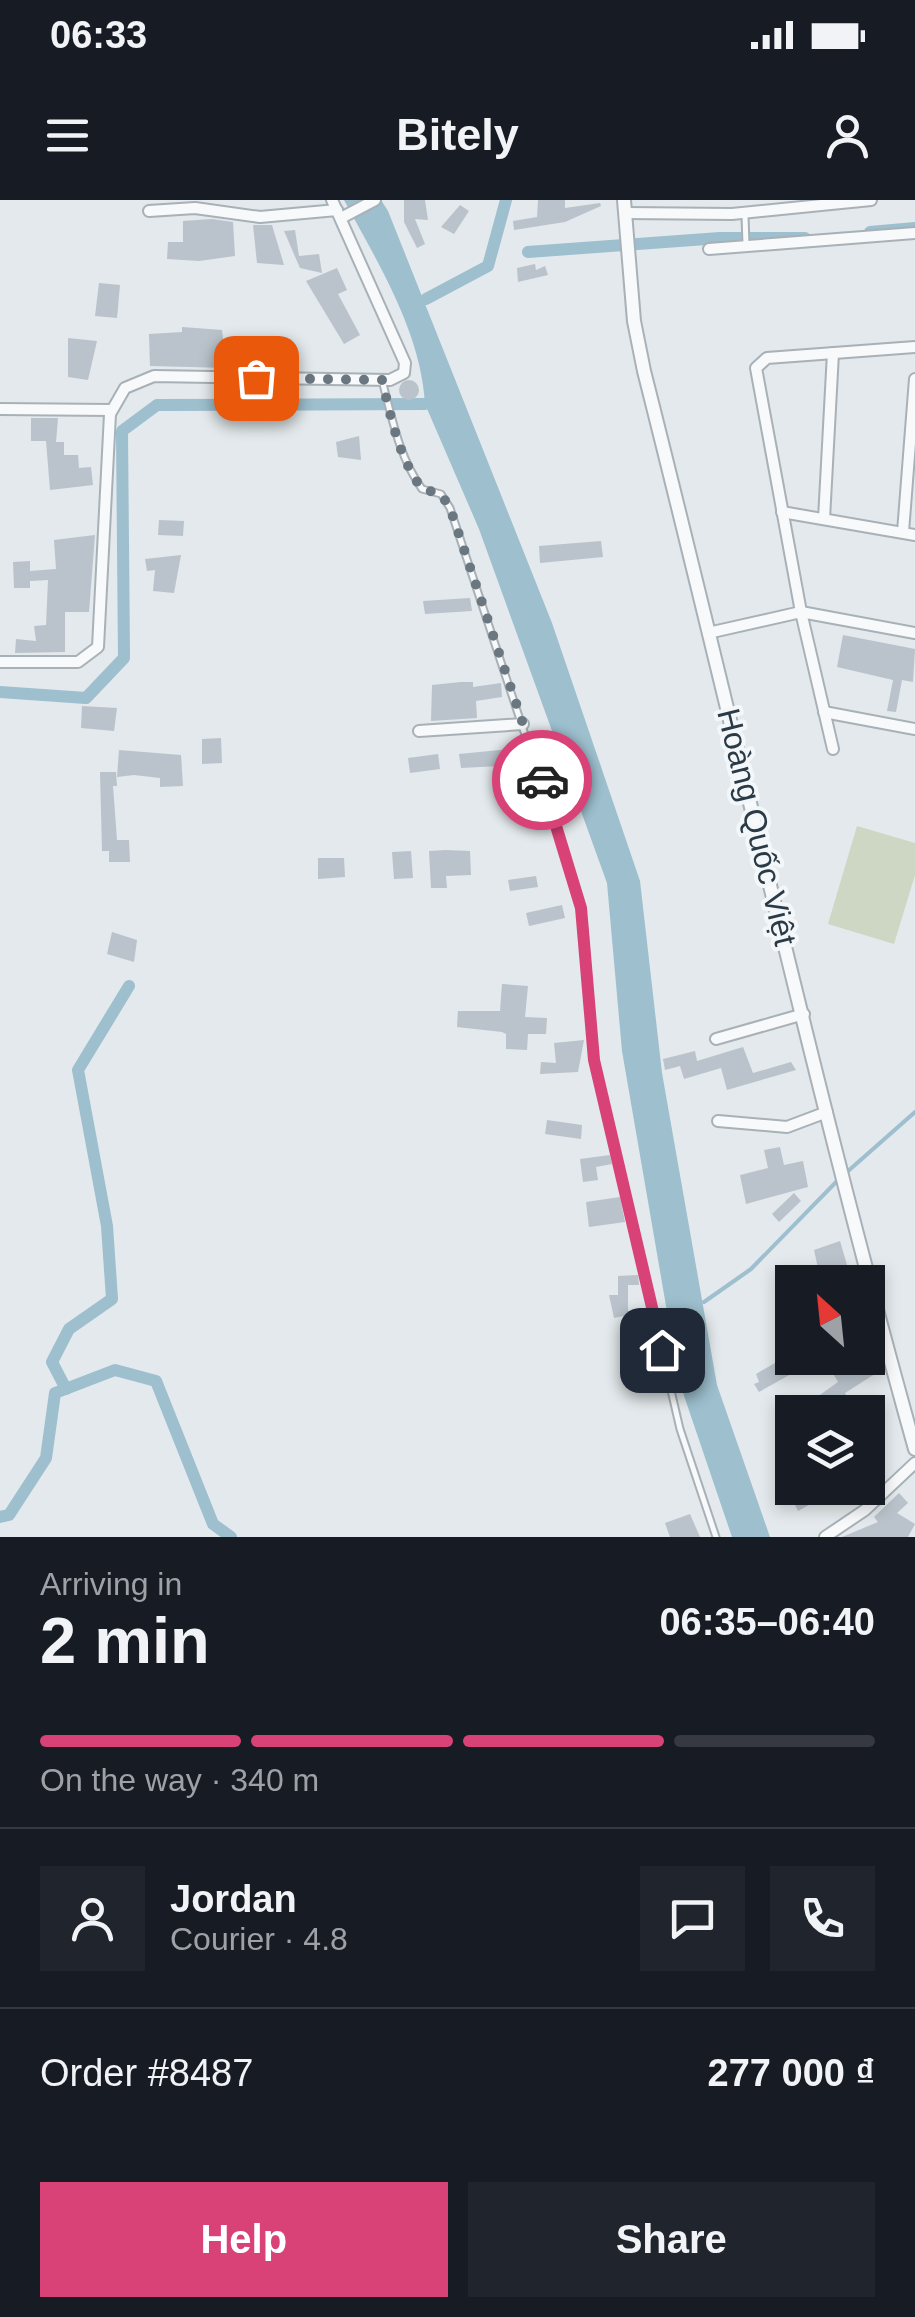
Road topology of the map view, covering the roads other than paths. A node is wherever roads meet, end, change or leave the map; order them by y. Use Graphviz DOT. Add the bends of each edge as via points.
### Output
graph roads {
  1 [pos="375,200"];
  2 [pos="871,200"];
  3 [pos="149,211"];
  4 [pos="339,211"];
  5 [pos="625,211"];
  6 [pos="745,214"];
  7 [pos="915,233"];
  8 [pos="746,245"];
  9 [pos="708,249"];
  10 [pos="915,348"];
  11 [pos="833,354"];
  12 [pos="382,380"];
  13 [pos="915,380"];
  14 [pos="0,409"];
  15 [pos="110,410"];
  16 [pos="782,512"];
  17 [pos="824,519"];
  18 [pos="909,533"];
  19 [pos="801,612"];
  20 [pos="708,633"];
  21 [pos="915,633"];
  22 [pos="0,662"];
  23 [pos="824,712"];
  24 [pos="524,724"];
  25 [pos="915,729"];
  26 [pos="419,731"];
  27 [pos="833,749"];
  28 [pos="804,1014"];
  29 [pos="716,1039"];
  30 [pos="827,1112"];
  31 [pos="718,1121"];
  32 [pos="915,1449"];
  33 [pos="915,1464"];
  34 [pos="716,1537"];
  35 [pos="825,1537"];
  1 -- 4 [label="street"];
  2 -- 6 [label="street"];
  3 -- 4 [label="street" via="195,208 268,217"];
  4 -- 12 [label="street" via="405,364 404,374"];
  5 -- 6 [label="street"];
  5 -- 20 [label="street, Hoàng Quốc Việt" via="634,321"];
  6 -- 8 [label="lane"];
  7 -- 8 [label="street"];
  8 -- 9 [label="street"];
  10 -- 11 [label="street"];
  11 -- 16 [label="street" via="766,358 756,368"];
  11 -- 17 [label="street"];
  12 -- 15 [label="street" via="154,376 125,388"];
  12 -- 24 [label="lane" via="416,480 441,494 450,508"];
  13 -- 18 [label="street"];
  14 -- 15 [label="street"];
  15 -- 22 [label="street" via="98,647 78,662"];
  16 -- 17 [label="street"];
  16 -- 19 [label="street"];
  17 -- 18 [label="street"];
  19 -- 20 [label="street"];
  19 -- 21 [label="street"];
  19 -- 23 [label="street"];
  20 -- 28 [label="street, Hoàng Quốc Việt"];
  23 -- 25 [label="street"];
  23 -- 27 [label="street"];
  24 -- 26 [label="street"];
  24 -- 34 [label="lane" via="581,908 594,1060 680,1429"];
  28 -- 29 [label="street"];
  28 -- 30 [label="street, Hoàng Quốc Việt"];
  30 -- 31 [label="street" via="787,1127"];
  30 -- 32 [label="street, Hoàng Quốc Việt"];
  33 -- 35 [label="street"];
}
